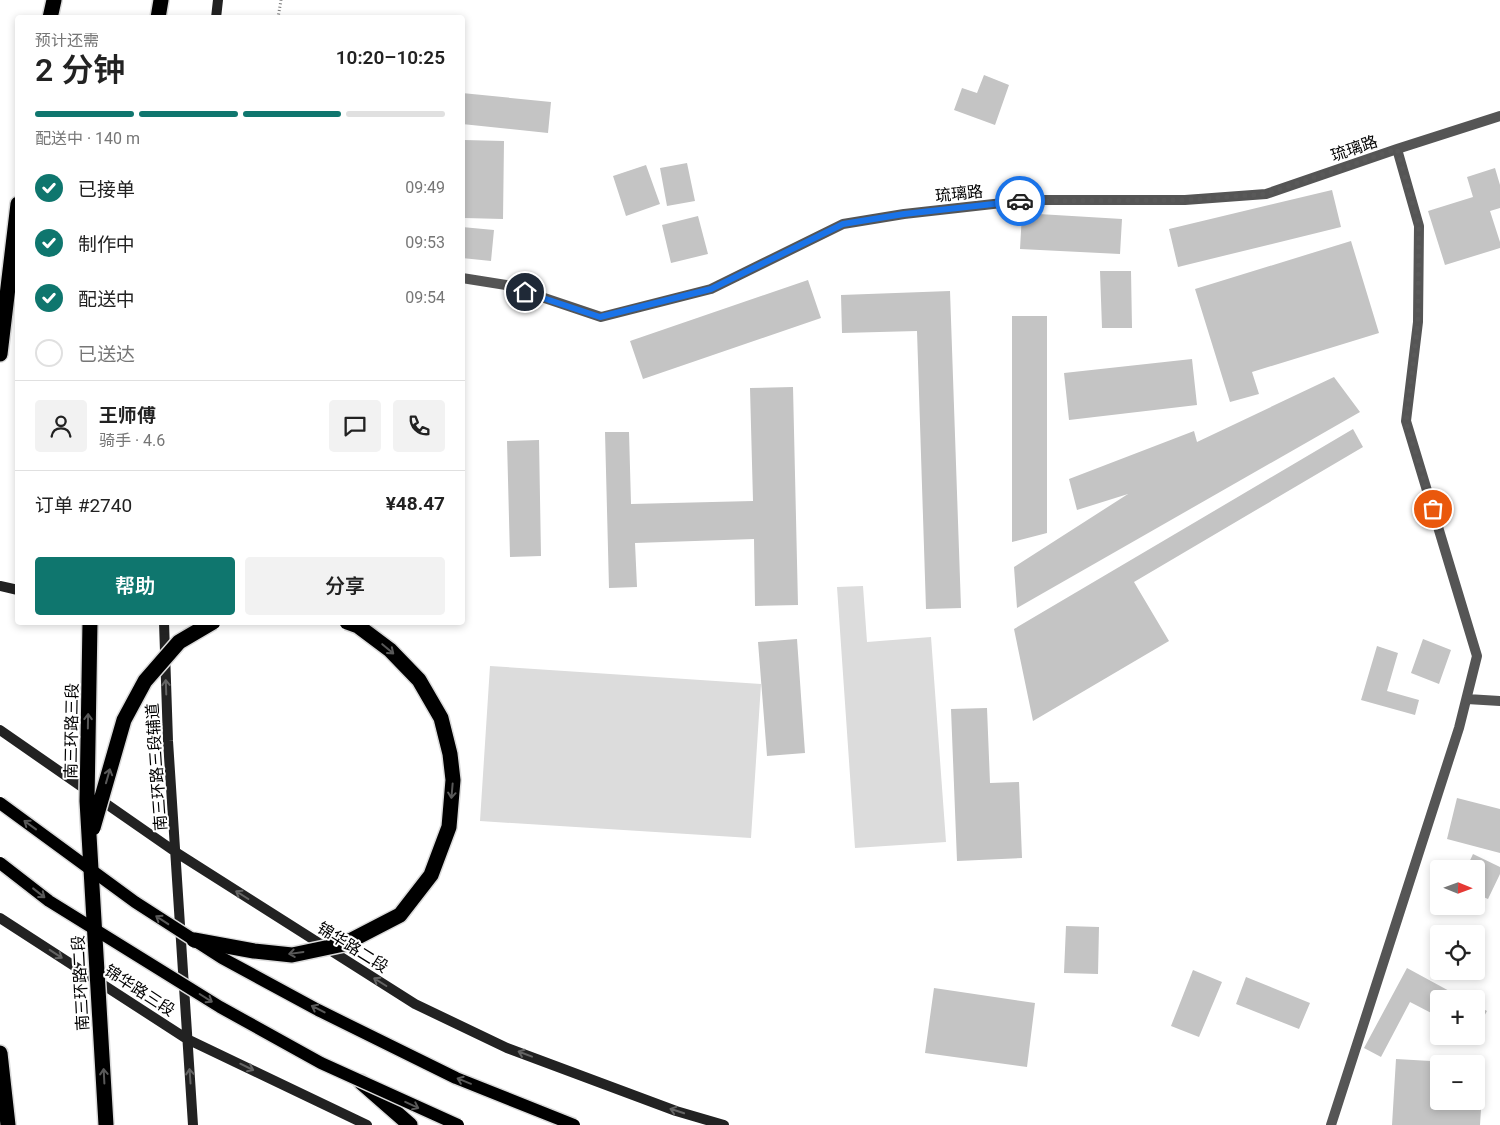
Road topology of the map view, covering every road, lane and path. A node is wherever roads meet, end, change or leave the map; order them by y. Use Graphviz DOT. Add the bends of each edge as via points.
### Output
graph roads {
  1 [pos="54,0"];
  2 [pos="161,0"];
  3 [pos="218,0"];
  4 [pos="281,0"];
  5 [pos="51,15"];
  6 [pos="158,15"];
  7 [pos="216,15"];
  8 [pos="278,15"];
  9 [pos="1500,116"];
  10 [pos="1397,149"];
  11 [pos="15,229"];
  12 [pos="465,278"];
  13 [pos="0,354"];
  14 [pos="0,586"];
  15 [pos="15,589"];
  16 [pos="90,625"];
  17 [pos="164,625"];
  18 [pos="208,625"];
  19 [pos="355,625"];
  20 [pos="1467,699"];
  21 [pos="1500,701"];
  22 [pos="0,730"];
  23 [pos="0,803"];
  24 [pos="90,839"];
  25 [pos="177,853"];
  26 [pos="0,863"];
  27 [pos="0,918"];
  28 [pos="194,940"];
  29 [pos="187,1039"];
  30 [pos="0,1053"];
  31 [pos="358,1080"];
  32 [pos="8,1125"];
  33 [pos="106,1125"];
  34 [pos="193,1125"];
  35 [pos="367,1125"];
  36 [pos="410,1125"];
  37 [pos="458,1125"];
  38 [pos="574,1125"];
  39 [pos="724,1125"];
  40 [pos="1331,1125"];
  1 -- 5 [label="highway"];
  2 -- 6 [label="highway"];
  3 -- 7 [label="main road"];
  4 -- 8 [label="path"];
  9 -- 10 [label="street, 琉璃路"];
  10 -- 12 [label="street, 琉璃路" via="1266,194 1185,200 1030,200 843,224 711,289 600,317 506,285"];
  10 -- 20 [label="street" via="1419,226 1418,322 1406,422 1477,656"];
  11 -- 13 [label="highway"];
  14 -- 15 [label="main road"];
  24 -- 16 [label="highway, 南三环路三段, one-way, bridge" via="87,801"];
  25 -- 17 [label="main road, 南三环路三段辅道, one-way" via="168,741"];
  24 -- 18 [label="highway, one-way, bridge" via="124,720 145,681 180,642"];
  19 -- 28 [label="highway, one-way, bridge" via="390,650 419,680 441,718 453,780 449,827 431,875 400,915 344,944 292,955"];
  20 -- 21 [label="street"];
  20 -- 40 [label="street"];
  22 -- 25 [label="main road, 锦华路二段"];
  28 -- 23 [label="main road, one-way, bridge" via="135,902"];
  33 -- 24 [label="highway, 南三环路二段, one-way, bridge"];
  25 -- 29 [label="main road, 南三环路三段辅道"];
  39 -- 25 [label="main road, 锦华路二段, one-way" via="676,1111 507,1048 415,1004"];
  26 -- 31 [label="main road, one-way, bridge" via="49,901 220,1007"];
  27 -- 29 [label="main road, 锦华路三段, one-way"];
  38 -- 28 [label="main road, one-way, bridge" via="456,1078 318,1010"];
  34 -- 29 [label="main road, 南三环路三段辅道, one-way"];
  29 -- 35 [label="main road, one-way"];
  30 -- 32 [label="highway"];
  31 -- 36 [label="highway"];
  31 -- 37 [label="main road, one-way, bridge"];
}
